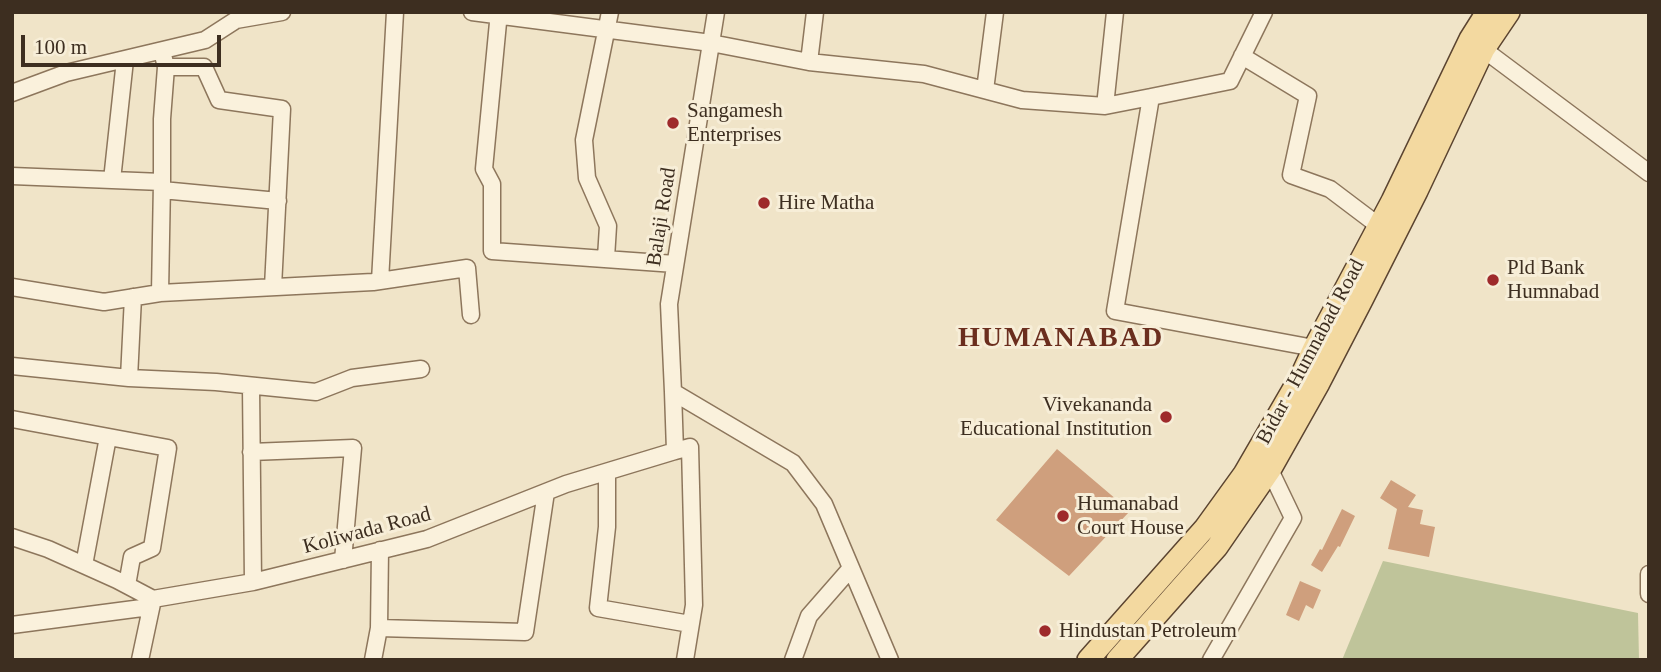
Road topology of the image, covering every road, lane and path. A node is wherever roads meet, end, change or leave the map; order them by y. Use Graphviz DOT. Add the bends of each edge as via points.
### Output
graph roads {
  1 [pos="282,12"];
  2 [pos="394,12"];
  3 [pos="472,12"];
  4 [pos="610,12"];
  5 [pos="716,12"];
  6 [pos="815,12"];
  7 [pos="995,12"];
  8 [pos="1115,12"];
  9 [pos="1264,12"];
  10 [pos="1487,12"];
  11 [pos="1509,12"];
  12 [pos="499,14"];
  13 [pos="237,16"];
  14 [pos="607,30"];
  15 [pos="711,43"];
  16 [pos="1477,44"];
  17 [pos="162,51"];
  18 [pos="1242,56"];
  19 [pos="125,60"];
  20 [pos="809,62"];
  21 [pos="166,67"];
  22 [pos="985,90"];
  23 [pos="12,93"];
  24 [pos="1151,97"];
  25 [pos="1105,106"];
  26 [pos="1649,173"];
  27 [pos="12,176"];
  28 [pos="112,180"];
  29 [pos="162,186"];
  30 [pos="278,201"];
  31 [pos="1379,226"];
  32 [pos="606,258"];
  33 [pos="676,264"];
  34 [pos="380,281"];
  35 [pos="12,287"];
  36 [pos="274,287"];
  37 [pos="160,293"];
  38 [pos="133,297"];
  39 [pos="471,315"];
  40 [pos="1314,348"];
  41 [pos="12,366"];
  42 [pos="421,369"];
  43 [pos="130,378"];
  44 [pos="251,386"];
  45 [pos="673,392"];
  46 [pos="12,419"];
  47 [pos="108,437"];
  48 [pos="675,451"];
  49 [pos="251,452"];
  50 [pos="1270,470"];
  51 [pos="607,472"];
  52 [pos="546,492"];
  53 [pos="12,537"];
  54 [pos="380,550"];
  55 [pos="343,559"];
  56 [pos="83,565"];
  57 [pos="851,568"];
  58 [pos="1649,574"];
  59 [pos="253,582"];
  60 [pos="127,585"];
  61 [pos="1649,594"];
  62 [pos="153,599"];
  63 [pos="690,624"];
  64 [pos="12,625"];
  65 [pos="379,628"];
  66 [pos="140,660"];
  67 [pos="373,660"];
  68 [pos="685,660"];
  69 [pos="793,660"];
  70 [pos="890,660"];
  71 [pos="1087,660"];
  72 [pos="1117,660"];
  73 [pos="1212,660"];
  1 -- 13 [label="street"];
  2 -- 34 [label="street"];
  3 -- 12 [label="street"];
  4 -- 14 [label="street"];
  5 -- 15 [label="street, Balaji Road"];
  6 -- 20 [label="street"];
  7 -- 22 [label="street"];
  8 -- 25 [label="street"];
  9 -- 18 [label="street"];
  10 -- 16 [label="main road, Bidar - Humnabad Road"];
  11 -- 16 [label="main road, Bidar - Humnabad Road"];
  12 -- 14 [label="street"];
  12 -- 32 [label="street" via="484,169 492,184 492,251"];
  13 -- 17 [label="street" via="205,40"];
  14 -- 15 [label="street"];
  14 -- 32 [label="street" via="584,140 587,178 607,226"];
  15 -- 20 [label="street"];
  15 -- 33 [label="street, Balaji Road"];
  16 -- 26 [label="street"];
  16 -- 31 [label="main road, Bidar - Humnabad Road"];
  16 -- 50 [label="main road, Bidar - Humnabad Road" via="1417,191"];
  17 -- 19 [label="street"];
  17 -- 21 [label="street"];
  18 -- 24 [label="street" via="1230,81"];
  18 -- 31 [label="street" via="1308,96 1291,175 1330,189"];
  19 -- 23 [label="street" via="66,73"];
  19 -- 28 [label="street"];
  20 -- 22 [label="street" via="924,74"];
  21 -- 29 [label="street"];
  21 -- 30 [label="street" via="204,67 219,100 282,109"];
  22 -- 25 [label="street" via="1023,100"];
  24 -- 25 [label="street"];
  24 -- 40 [label="street" via="1115,311"];
  27 -- 28 [label="street"];
  28 -- 29 [label="street"];
  29 -- 30 [label="street"];
  29 -- 37 [label="street"];
  30 -- 36 [label="street"];
  31 -- 40 [label="main road, Bidar - Humnabad Road"];
  32 -- 33 [label="street"];
  33 -- 45 [label="street, Balaji Road" via="669,304"];
  34 -- 36 [label="street"];
  34 -- 39 [label="street" via="467,268"];
  35 -- 38 [label="street" via="104,302"];
  36 -- 37 [label="street"];
  37 -- 38 [label="street"];
  38 -- 43 [label="street"];
  40 -- 71 [label="main road, Bidar - Humnabad Road" via="1244,474 1213,517"];
  41 -- 43 [label="street"];
  42 -- 44 [label="street" via="352,378 316,392"];
  43 -- 44 [label="street"];
  44 -- 49 [label="street"];
  45 -- 48 [label="street"];
  45 -- 57 [label="street" via="793,463 824,504"];
  46 -- 47 [label="street"];
  47 -- 56 [label="street"];
  47 -- 60 [label="street" via="168,448 152,548 132,557"];
  48 -- 51 [label="street, Koliwada Road"];
  48 -- 63 [label="street" via="691,447 694,605"];
  49 -- 55 [label="street" via="353,448"];
  49 -- 59 [label="street"];
  50 -- 72 [label="main road, Bidar - Humnabad Road" via="1217,547"];
  50 -- 73 [label="street" via="1293,518"];
  51 -- 52 [label="street, Koliwada Road"];
  51 -- 63 [label="street" via="607,527 598,608"];
  52 -- 54 [label="street, Koliwada Road" via="427,538"];
  52 -- 65 [label="street" via="525,632"];
  53 -- 56 [label="street"];
  54 -- 55 [label="street, Koliwada Road"];
  54 -- 65 [label="street"];
  55 -- 59 [label="street, Koliwada Road"];
  56 -- 60 [label="street"];
  57 -- 69 [label="street" via="808,616"];
  57 -- 70 [label="street"];
  58 -- 61 [label="street"];
  59 -- 62 [label="street, Koliwada Road"];
  60 -- 62 [label="street"];
  62 -- 64 [label="street, Koliwada Road" via="142,608"];
  62 -- 66 [label="street"];
  63 -- 68 [label="street"];
  65 -- 67 [label="street"];
}
